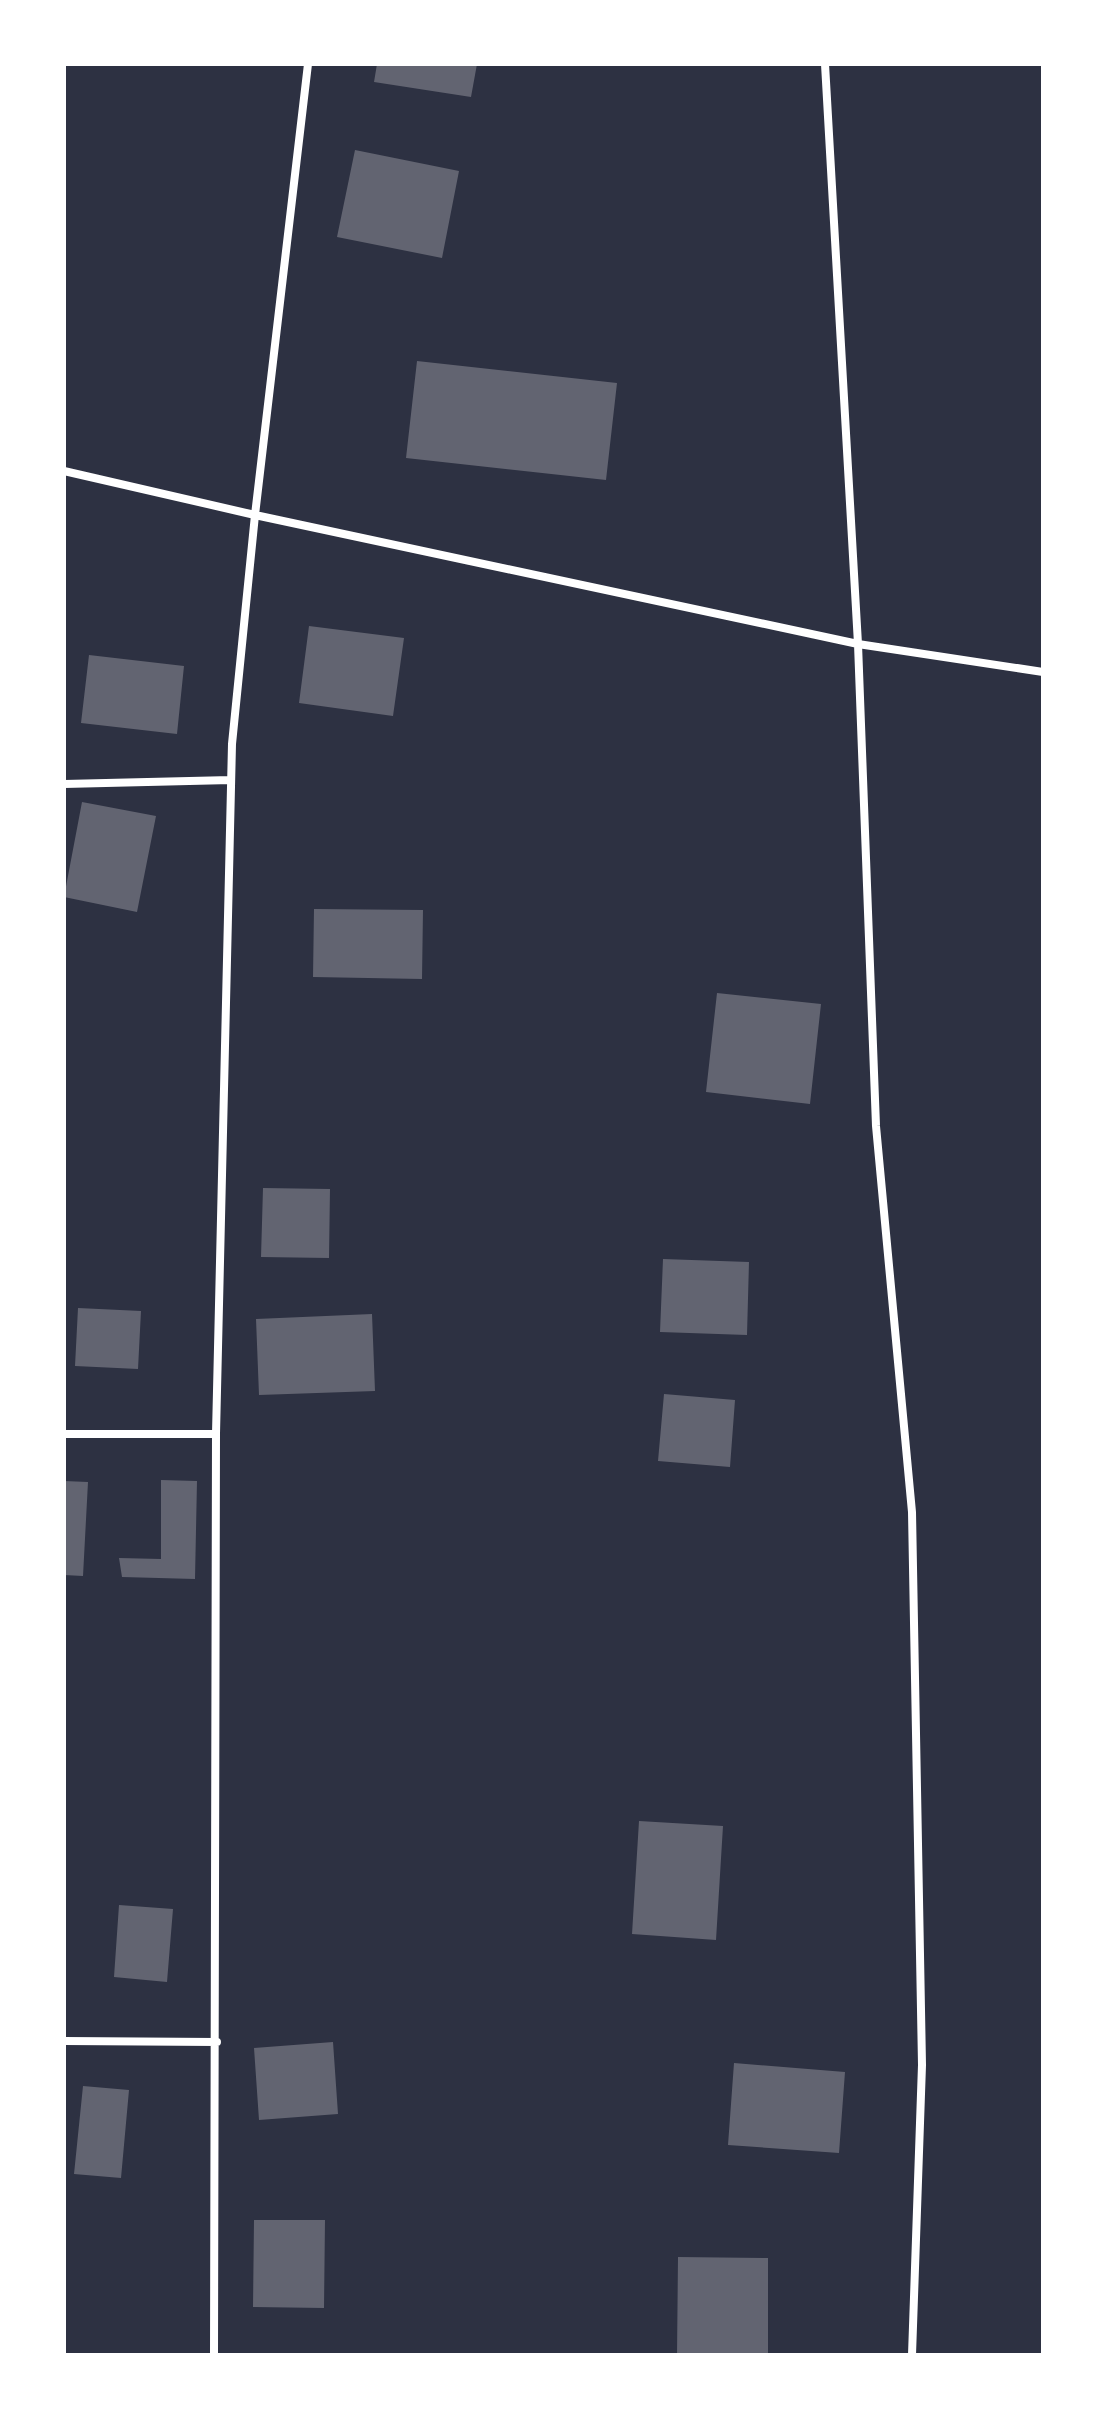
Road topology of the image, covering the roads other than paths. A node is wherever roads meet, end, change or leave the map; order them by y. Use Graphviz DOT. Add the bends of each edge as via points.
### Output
graph roads {
  1 [pos="308,64"];
  2 [pos="825,64"];
  3 [pos="64,471"];
  4 [pos="255,515"];
  5 [pos="858,644"];
  6 [pos="1043,672"];
  7 [pos="231,780"];
  8 [pos="64,784"];
  9 [pos="64,1434"];
  10 [pos="216,1434"];
  11 [pos="64,2041"];
  12 [pos="217,2042"];
  13 [pos="214,2355"];
  14 [pos="912,2355"];
  1 -- 4 [label="street"];
  2 -- 5 [label="street"];
  3 -- 4 [label="street"];
  4 -- 5 [label="street"];
  4 -- 7 [label="street"];
  5 -- 6 [label="street"];
  5 -- 14 [label="street" via="876,1126 912,1512 922,2065"];
  7 -- 8 [label="street"];
  7 -- 10 [label="street"];
  9 -- 10 [label="street"];
  10 -- 12 [label="street"];
  11 -- 12 [label="street"];
  12 -- 13 [label="street"];
}
